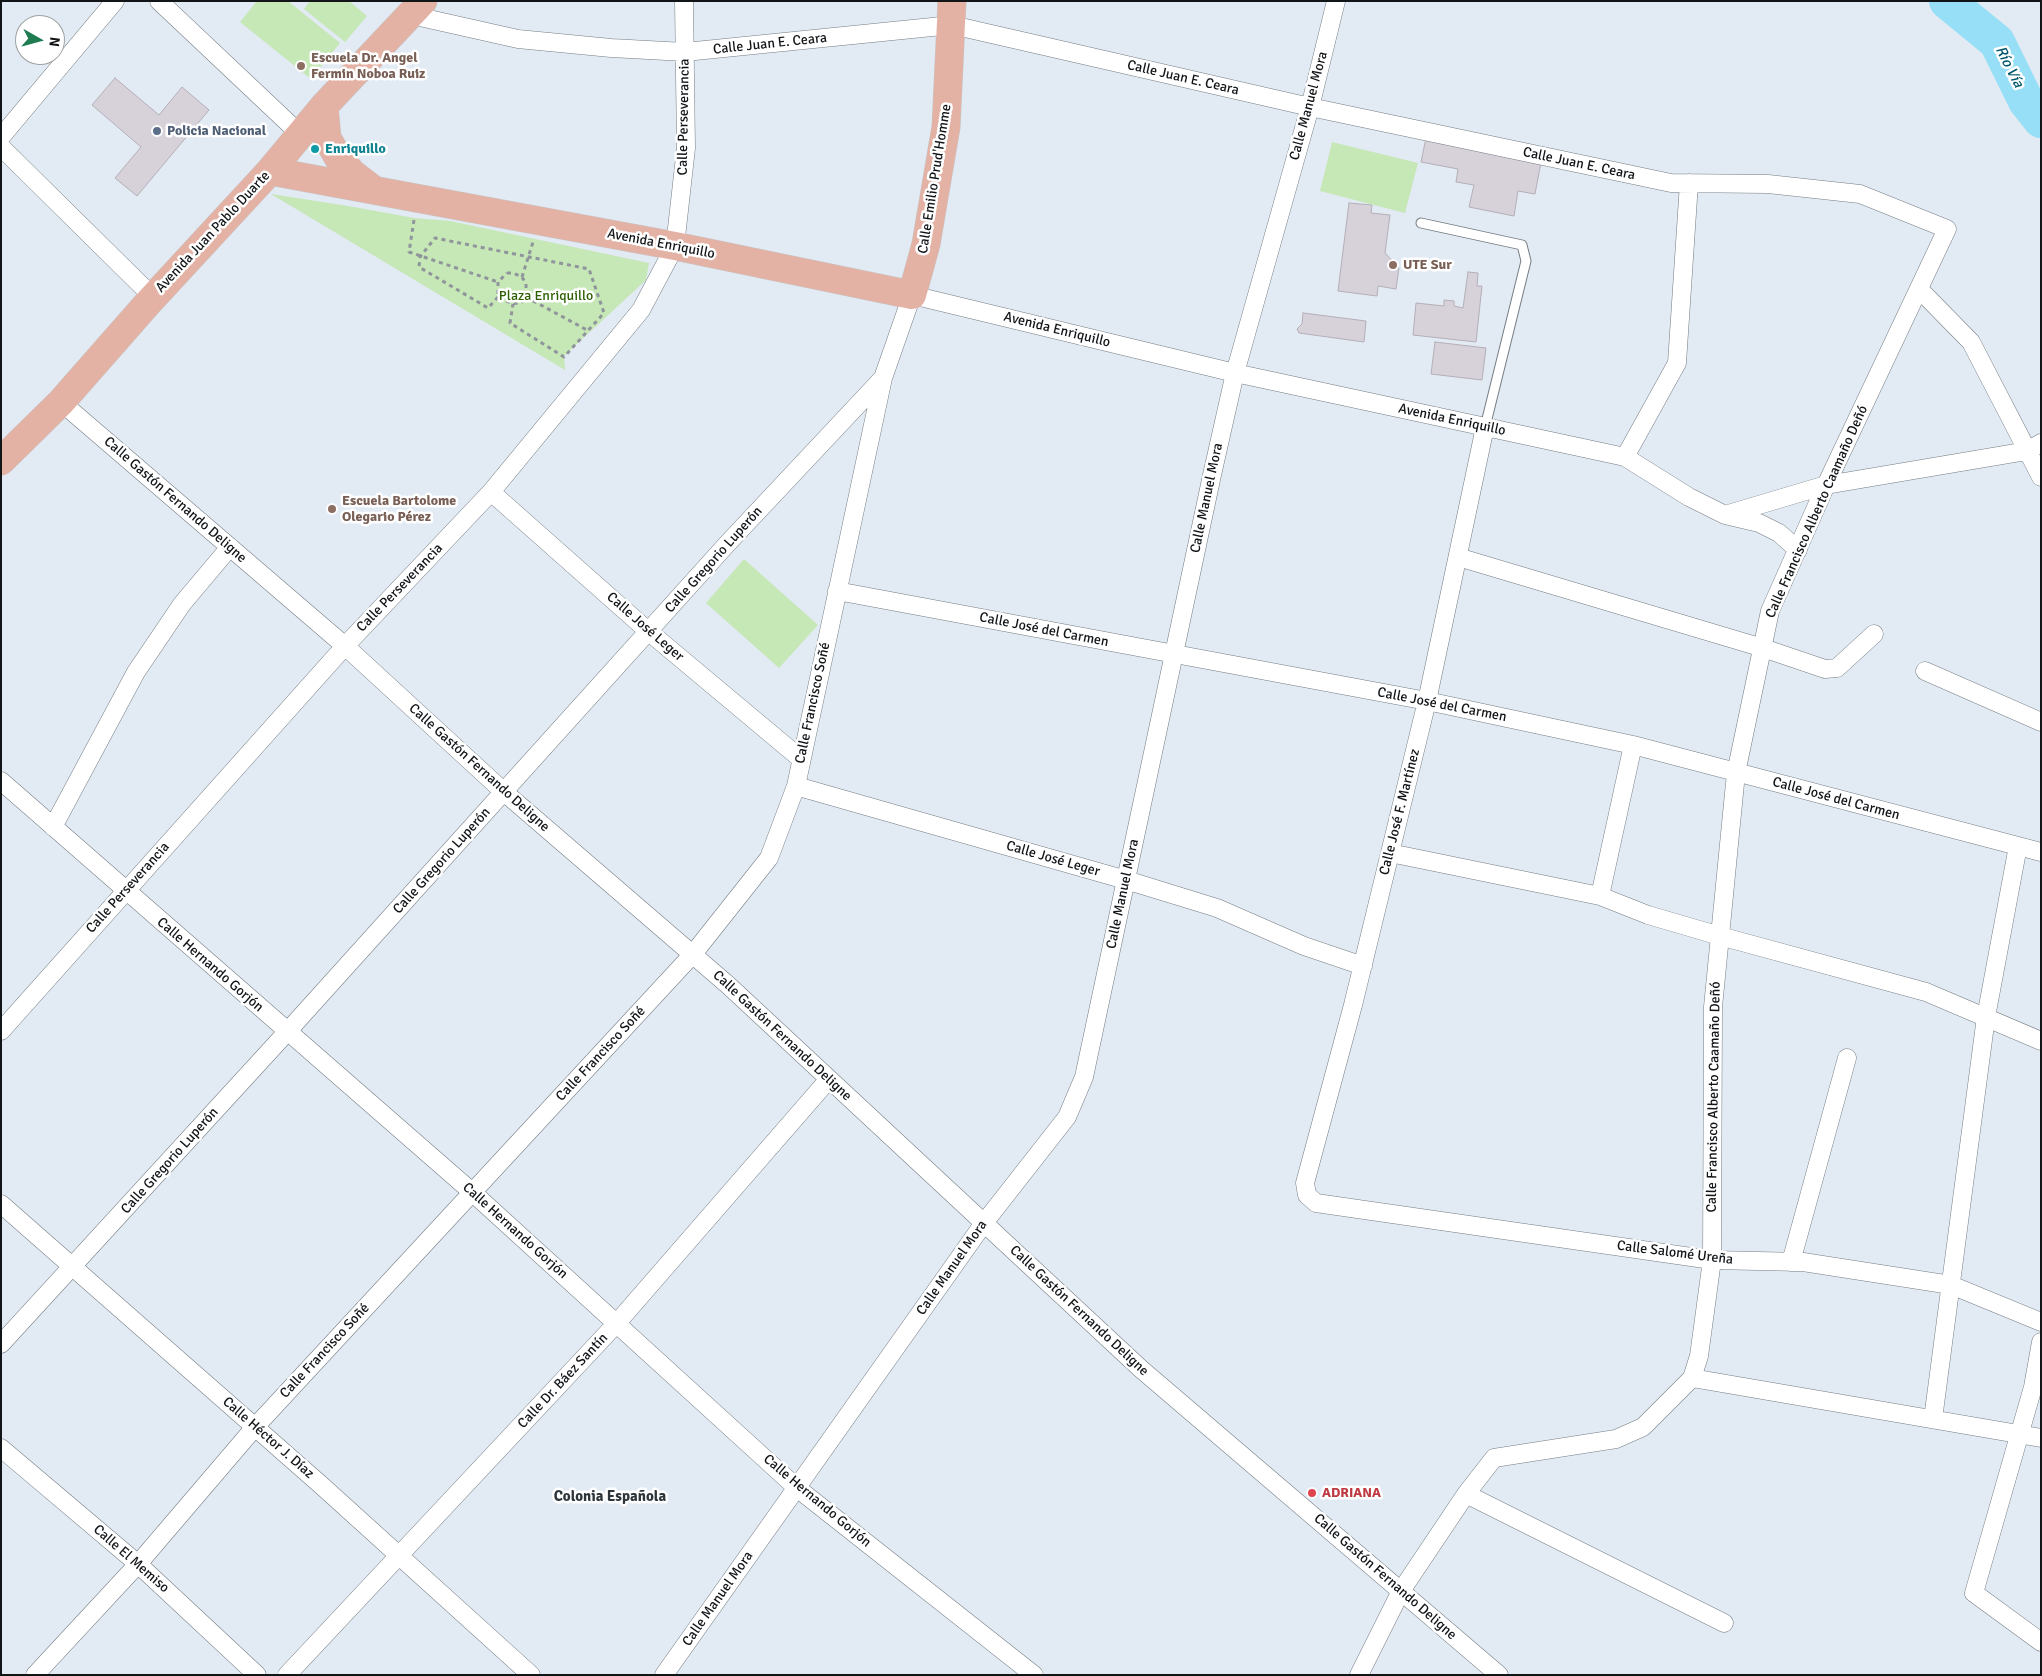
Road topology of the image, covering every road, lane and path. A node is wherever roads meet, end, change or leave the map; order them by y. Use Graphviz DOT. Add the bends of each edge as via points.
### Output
graph roads {
  1 [pos="115,1"];
  2 [pos="159,1"];
  3 [pos="684,1"];
  4 [pos="1336,1"];
  5 [pos="417,8"];
  6 [pos="952,13"];
  7 [pos="685,52"];
  8 [pos="324,106"];
  9 [pos="1310,107"];
  10 [pos="301,135"];
  11 [pos="1,137"];
  12 [pos="1,147"];
  13 [pos="270,171"];
  14 [pos="1688,183"];
  15 [pos="374,190"];
  16 [pos="414,218"];
  17 [pos="1421,223"];
  18 [pos="1947,230"];
  19 [pos="532,242"];
  20 [pos="676,246"];
  21 [pos="420,257"];
  22 [pos="528,258"];
  23 [pos="522,277"];
  24 [pos="498,282"];
  25 [pos="1919,289"];
  26 [pos="912,295"];
  27 [pos="526,296"];
  28 [pos="153,297"];
  29 [pos="498,297"];
  30 [pos="513,304"];
  31 [pos="587,330"];
  32 [pos="1235,373"];
  33 [pos="883,378"];
  34 [pos="61,402"];
  35 [pos="1485,427"];
  36 [pos="2034,447"];
  37 [pos="1624,457"];
  38 [pos="1,460"];
  39 [pos="2041,477"];
  40 [pos="1826,486"];
  41 [pos="492,492"];
  42 [pos="1724,515"];
  43 [pos="230,547"];
  44 [pos="1798,550"];
  45 [pos="1458,557"];
  46 [pos="837,591"];
  47 [pos="648,631"];
  48 [pos="1874,634"];
  49 [pos="345,646"];
  50 [pos="1762,648"];
  51 [pos="1173,655"];
  52 [pos="1925,671"];
  53 [pos="1427,701"];
  54 [pos="2041,722"];
  55 [pos="1632,745"];
  56 [pos="801,759"];
  57 [pos="1736,773"];
  58 [pos="1,781"];
  59 [pos="796,786"];
  60 [pos="504,792"];
  61 [pos="53,827"];
  62 [pos="2018,846"];
  63 [pos="2041,852"];
  64 [pos="1390,853"];
  65 [pos="1126,880"];
  66 [pos="126,891"];
  67 [pos="1600,896"];
  68 [pos="1720,936"];
  69 [pos="693,954"];
  70 [pos="1363,966"];
  71 [pos="1986,1017"];
  72 [pos="1,1031"];
  73 [pos="288,1032"];
  74 [pos="2041,1041"];
  75 [pos="1847,1058"];
  76 [pos="829,1079"];
  77 [pos="472,1192"];
  78 [pos="1306,1195"];
  79 [pos="1,1204"];
  80 [pos="984,1223"];
  81 [pos="1712,1260"];
  82 [pos="1791,1262"];
  83 [pos="73,1267"];
  84 [pos="1951,1285"];
  85 [pos="2041,1322"];
  86 [pos="616,1324"];
  87 [pos="2041,1342"];
  88 [pos="1,1344"];
  89 [pos="1692,1378"];
  90 [pos="1933,1419"];
  91 [pos="255,1427"];
  92 [pos="2019,1434"];
  93 [pos="2041,1438"];
  94 [pos="1,1448"];
  95 [pos="797,1488"];
  96 [pos="1466,1494"];
  97 [pos="398,1555"];
  98 [pos="138,1564"];
  99 [pos="1401,1591"];
  100 [pos="1724,1623"];
  101 [pos="2041,1642"];
  102 [pos="35,1675"];
  103 [pos="257,1675"];
  104 [pos="287,1675"];
  105 [pos="531,1675"];
  106 [pos="664,1675"];
  107 [pos="1034,1675"];
  108 [pos="1359,1675"];
  109 [pos="1499,1675"];
  1 -- 11 [label="street"];
  2 -- 10 [label="street"];
  3 -- 7 [label="street, Calle Perseverancia"];
  4 -- 9 [label="street, Calle Manuel Mora"];
  5 -- 7 [label="street, Calle Juan E. Ceara" via="518,40"];
  5 -- 8 [label="main road, Avenida Juan Pablo Duarte"];
  6 -- 7 [label="street, Calle Juan E. Ceara"];
  6 -- 9 [label="street, Calle Juan E. Ceara"];
  6 -- 26 [label="main road, Calle Emilio Prud'Homme" via="946,127 926,244"];
  7 -- 20 [label="street, Calle Perseverancia" via="686,148"];
  8 -- 10 [label="main road, Avenida Juan Pablo Duarte"];
  8 -- 15 [label="main road" via="327,138 339,159"];
  9 -- 14 [label="street, Calle Juan E. Ceara" via="1671,183"];
  9 -- 32 [label="street, Calle Manuel Mora"];
  10 -- 13 [label="main road, Avenida Juan Pablo Duarte"];
  12 -- 28 [label="street"];
  13 -- 15 [label="main road, Avenida Enriquillo"];
  13 -- 28 [label="main road, Avenida Juan Pablo Duarte"];
  14 -- 18 [label="street, Calle Juan E. Ceara" via="1768,184 1860,194"];
  14 -- 37 [label="street" via="1677,363"];
  15 -- 20 [label="main road, Avenida Enriquillo"];
  16 -- 21 [label="path" via="409,252"];
  17 -- 35 [label="lane" via="1522,245 1526,260"];
  18 -- 25 [label="street, Calle Francisco Alberto Caamaño Deñó"];
  19 -- 22 [label="path"];
  20 -- 26 [label="main road, Avenida Enriquillo"];
  20 -- 41 [label="street, Calle Perseverancia" via="641,310"];
  21 -- 22 [label="path" via="435,238"];
  21 -- 24 [label="path"];
  21 -- 29 [label="path" via="420,267 488,308"];
  22 -- 23 [label="path"];
  22 -- 31 [label="path" via="589,269 604,313"];
  23 -- 24 [label="path" via="507,273"];
  23 -- 27 [label="path"];
  24 -- 29 [label="path"];
  25 -- 36 [label="street" via="1972,342"];
  25 -- 40 [label="street, Calle Francisco Alberto Caamaño Deñó"];
  26 -- 32 [label="street, Avenida Enriquillo"];
  26 -- 33 [label="street, Calle Francisco Soñé"];
  27 -- 30 [label="path" via="522,302"];
  27 -- 31 [label="path"];
  28 -- 34 [label="main road, Avenida Juan Pablo Duarte"];
  29 -- 30 [label="path"];
  30 -- 31 [label="path" via="510,323 564,357"];
  32 -- 35 [label="street, Avenida Enriquillo"];
  32 -- 51 [label="street, Calle Manuel Mora"];
  33 -- 46 [label="street, Calle Francisco Soñé"];
  33 -- 47 [label="street, Calle Gregorio Luperón"];
  34 -- 38 [label="main road, Avenida Juan Pablo Duarte"];
  34 -- 43 [label="street, Calle Gastón Fernando Deligne"];
  35 -- 37 [label="street, Avenida Enriquillo"];
  35 -- 45 [label="street, Calle José F. Martínez"];
  36 -- 39 [label="street"];
  36 -- 40 [label="street"];
  37 -- 42 [label="street, Avenida Enriquillo"];
  40 -- 42 [label="street"];
  40 -- 44 [label="street, Calle Francisco Alberto Caamaño Deñó"];
  41 -- 47 [label="street, Calle José Leger"];
  41 -- 49 [label="street, Calle Perseverancia"];
  42 -- 44 [label="street, Avenida Enriquillo" via="1759,523 1779,533"];
  43 -- 49 [label="street, Calle Gastón Fernando Deligne"];
  43 -- 61 [label="street" via="182,604 136,672"];
  44 -- 50 [label="street, Calle Francisco Alberto Caamaño Deñó" via="1770,611"];
  45 -- 50 [label="street"];
  45 -- 53 [label="street, Calle José F. Martínez"];
  46 -- 51 [label="street, Calle José del Carmen"];
  46 -- 56 [label="street, Calle Francisco Soñé"];
  47 -- 56 [label="street, Calle José Leger"];
  47 -- 60 [label="street, Calle Gregorio Luperón"];
  48 -- 50 [label="street" via="1837,668 1825,669"];
  49 -- 60 [label="street, Calle Gastón Fernando Deligne"];
  49 -- 66 [label="street, Calle Perseverancia"];
  50 -- 57 [label="street, Calle Francisco Alberto Caamaño Deñó"];
  51 -- 53 [label="street, Calle José del Carmen"];
  51 -- 65 [label="street, Calle Manuel Mora"];
  52 -- 54 [label="street"];
  53 -- 55 [label="street, Calle José del Carmen"];
  53 -- 64 [label="street, Calle José F. Martínez"];
  55 -- 57 [label="street, Calle José del Carmen"];
  55 -- 67 [label="street"];
  56 -- 59 [label="street, Calle Francisco Soñé"];
  57 -- 62 [label="street, Calle José del Carmen"];
  57 -- 68 [label="street, Calle Francisco Alberto Caamaño Deñó"];
  58 -- 61 [label="street, Calle Hernando Gorjón"];
  59 -- 65 [label="street, Calle José Leger"];
  59 -- 69 [label="street, Calle Francisco Soñé" via="769,858"];
  60 -- 69 [label="street, Calle Gastón Fernando Deligne"];
  60 -- 73 [label="street, Calle Gregorio Luperón"];
  61 -- 66 [label="street, Calle Hernando Gorjón"];
  62 -- 63 [label="street, Calle José del Carmen"];
  62 -- 71 [label="street"];
  64 -- 67 [label="street"];
  64 -- 70 [label="street, Calle José F. Martínez"];
  65 -- 70 [label="street, Calle José Leger" via="1217,908 1304,946"];
  65 -- 80 [label="street, Calle Manuel Mora" via="1084,1077 1067,1117"];
  66 -- 72 [label="street, Calle Perseverancia"];
  66 -- 73 [label="street, Calle Hernando Gorjón"];
  67 -- 68 [label="street"];
  68 -- 71 [label="street" via="1926,992"];
  68 -- 81 [label="street, Calle Francisco Alberto Caamaño Deñó" via="1713,1007"];
  69 -- 76 [label="street, Calle Gastón Fernando Deligne"];
  69 -- 77 [label="street, Calle Francisco Soñé"];
  70 -- 78 [label="street, Calle José F. Martínez" via="1305,1183"];
  71 -- 74 [label="street"];
  71 -- 84 [label="street"];
  73 -- 77 [label="street, Calle Hernando Gorjón"];
  73 -- 83 [label="street, Calle Gregorio Luperón"];
  75 -- 82 [label="street"];
  76 -- 80 [label="street, Calle Gastón Fernando Deligne"];
  76 -- 86 [label="street, Calle Dr. Báez Santín"];
  77 -- 86 [label="street, Calle Hernando Gorjón"];
  77 -- 91 [label="street, Calle Francisco Soñé"];
  78 -- 81 [label="street, Calle Salomé Ureña" via="1316,1203"];
  79 -- 83 [label="street, Calle Héctor J. Díaz"];
  80 -- 95 [label="street, Calle Manuel Mora"];
  80 -- 99 [label="street, Calle Gastón Fernando Deligne" via="1142,1369"];
  81 -- 82 [label="street, Calle Salomé Ureña"];
  81 -- 89 [label="street, Calle Francisco Alberto Caamaño Deñó" via="1699,1356"];
  82 -- 84 [label="street, Calle Salomé Ureña"];
  83 -- 88 [label="street, Calle Gregorio Luperón"];
  83 -- 91 [label="street, Calle Héctor J. Díaz"];
  84 -- 85 [label="street, Calle Salomé Ureña"];
  84 -- 90 [label="street"];
  86 -- 95 [label="street, Calle Hernando Gorjón"];
  86 -- 97 [label="street, Calle Dr. Báez Santín"];
  87 -- 92 [label="street" via="2033,1387"];
  89 -- 90 [label="street"];
  89 -- 96 [label="street, Calle Francisco Alberto Caamaño Deñó" via="1643,1426 1616,1439 1494,1458"];
  90 -- 92 [label="street"];
  91 -- 97 [label="street, Calle Héctor J. Díaz"];
  91 -- 98 [label="street, Calle Francisco Soñé"];
  92 -- 93 [label="street"];
  92 -- 101 [label="street" via="1974,1593"];
  94 -- 98 [label="street, Calle El Memiso"];
  95 -- 106 [label="street, Calle Manuel Mora"];
  95 -- 107 [label="street, Calle Hernando Gorjón"];
  96 -- 99 [label="street, Calle Francisco Alberto Caamaño Deñó"];
  96 -- 100 [label="street"];
  97 -- 104 [label="street, Calle Dr. Báez Santín"];
  97 -- 105 [label="street, Calle Héctor J. Díaz"];
  98 -- 102 [label="street, Calle Francisco Soñé"];
  98 -- 103 [label="street, Calle El Memiso"];
  99 -- 108 [label="street, Calle Francisco Alberto Caamaño Deñó"];
  99 -- 109 [label="street, Calle Gastón Fernando Deligne"];
}
